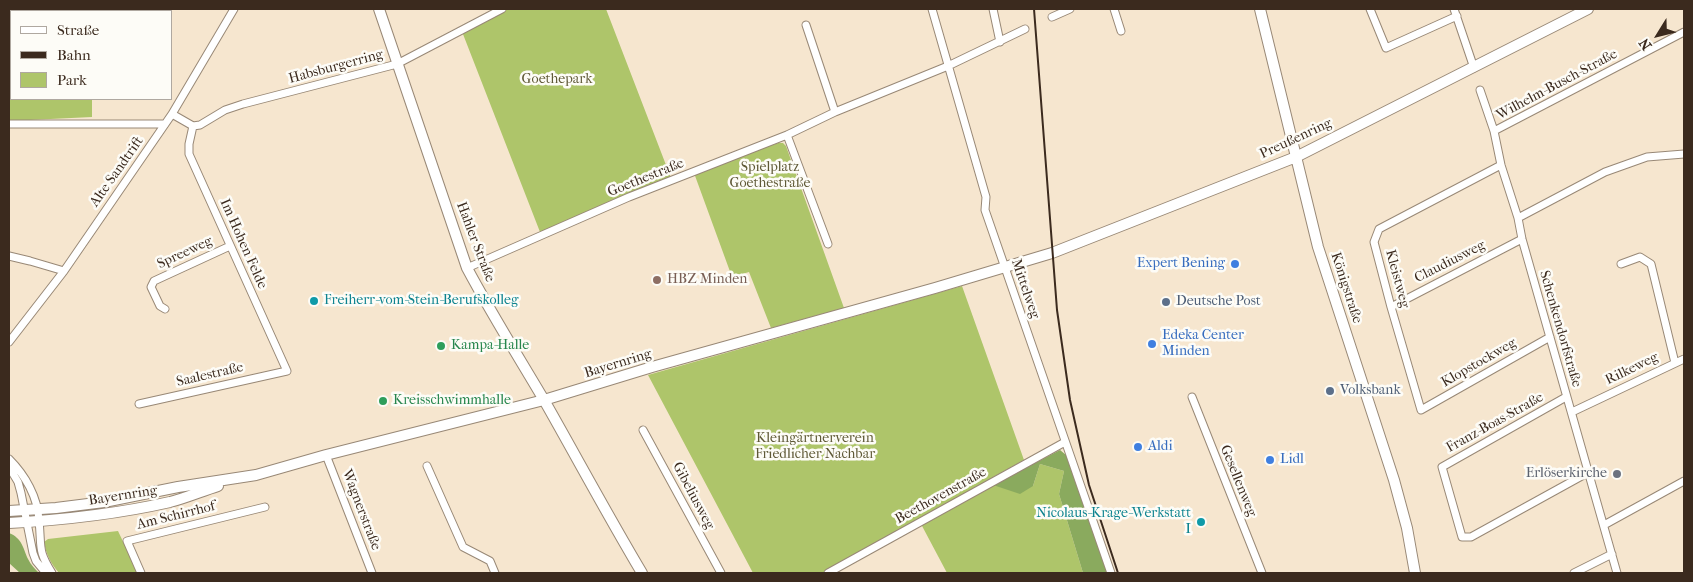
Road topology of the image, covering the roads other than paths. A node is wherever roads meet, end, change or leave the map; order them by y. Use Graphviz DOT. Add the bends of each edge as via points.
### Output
graph roads {
  1 [pos="234,9"];
  2 [pos="379,9"];
  3 [pos="482,9"];
  4 [pos="502,9"];
  5 [pos="932,9"];
  6 [pos="993,9"];
  7 [pos="1070,9"];
  8 [pos="1114,9"];
  9 [pos="1260,9"];
  10 [pos="1370,9"];
  11 [pos="1588,9"];
  12 [pos="1455,12"];
  13 [pos="486,17"];
  14 [pos="1052,17"];
  15 [pos="806,25"];
  16 [pos="1025,29"];
  17 [pos="1121,31"];
  18 [pos="1684,32"];
  19 [pos="1000,42"];
  20 [pos="397,64"];
  21 [pos="948,66"];
  22 [pos="1474,68"];
  23 [pos="1480,90"];
  24 [pos="835,112"];
  25 [pos="172,114"];
  26 [pos="9,124"];
  27 [pos="165,124"];
  28 [pos="193,126"];
  29 [pos="1494,131"];
  30 [pos="787,135"];
  31 [pos="1684,154"];
  32 [pos="1296,157"];
  33 [pos="1501,165"];
  34 [pos="1518,218"];
  35 [pos="1522,239"];
  36 [pos="828,244"];
  37 [pos="230,246"];
  38 [pos="9,256"];
  39 [pos="1621,264"];
  40 [pos="468,268"];
  41 [pos="1004,268"];
  42 [pos="64,271"];
  43 [pos="1391,307"];
  44 [pos="165,309"];
  45 [pos="1550,337"];
  46 [pos="9,342"];
  47 [pos="1684,359"];
  48 [pos="1675,362"];
  49 [pos="287,371"];
  50 [pos="1192,397"];
  51 [pos="1566,397"];
  52 [pos="544,400"];
  53 [pos="139,404"];
  54 [pos="1421,410"];
  55 [pos="1572,412"];
  56 [pos="644,430"];
  57 [pos="1066,442"];
  58 [pos="326,455"];
  59 [pos="9,459"];
  60 [pos="426,466"];
  61 [pos="9,467"];
  62 [pos="1589,472"];
  63 [pos="238,479"];
  64 [pos="1684,480"];
  65 [pos="265,507"];
  66 [pos="23,510"];
  67 [pos="37,510"];
  68 [pos="9,511"];
  69 [pos="40,521"];
  70 [pos="26,522"];
  71 [pos="9,523"];
  72 [pos="1604,525"];
  73 [pos="1612,554"];
  74 [pos="46,573"];
  75 [pos="52,573"];
  76 [pos="141,573"];
  77 [pos="372,573"];
  78 [pos="495,573"];
  79 [pos="642,573"];
  80 [pos="721,573"];
  81 [pos="828,573"];
  82 [pos="1111,573"];
  83 [pos="1262,573"];
  84 [pos="1415,573"];
  85 [pos="1574,573"];
  86 [pos="1618,573"];
  1 -- 25 [label="street, Alte Sandtrift"];
  2 -- 20 [label="street, Hahler Straße"];
  3 -- 13 [label="street"];
  4 -- 13 [label="street, Habsburgerring"];
  5 -- 21 [label="street, Mittelweg"];
  6 -- 19 [label="street"];
  7 -- 14 [label="street"];
  8 -- 17 [label="street"];
  9 -- 32 [label="street, Königstraße"];
  10 -- 12 [label="street" via="1386,48"];
  11 -- 22 [label="street, Preußenring"];
  12 -- 22 [label="street"];
  13 -- 20 [label="street, Habsburgerring"];
  15 -- 24 [label="street"];
  16 -- 19 [label="street, Goethestraße"];
  18 -- 29 [label="street, Wilhelm-Busch-Straße"];
  19 -- 21 [label="street, Goethestraße"];
  20 -- 28 [label="street, Habsburgerring" via="242,104"];
  20 -- 40 [label="street, Hahler Straße"];
  21 -- 24 [label="street, Goethestraße"];
  21 -- 41 [label="street, Mittelweg" via="986,197 984,210"];
  22 -- 32 [label="street, Preußenring"];
  23 -- 29 [label="street, Schenkendorfstraße"];
  24 -- 30 [label="street, Goethestraße"];
  25 -- 27 [label="street, Alte Sandtrift"];
  25 -- 28 [label="street"];
  26 -- 27 [label="street"];
  27 -- 42 [label="street, Alte Sandtrift"];
  28 -- 37 [label="street, Im Hohen Felde" via="189,154"];
  29 -- 33 [label="street, Schenkendorfstraße"];
  30 -- 36 [label="street"];
  30 -- 40 [label="street, Goethestraße" via="629,197"];
  31 -- 34 [label="street" via="1647,157 1605,172"];
  32 -- 41 [label="street, Preußenring" via="1061,250"];
  32 -- 84 [label="street, Königstraße" via="1318,246 1394,480"];
  33 -- 34 [label="street, Schenkendorfstraße"];
  33 -- 43 [label="street, Kleistweg" via="1379,229 1374,240"];
  34 -- 35 [label="street, Schenkendorfstraße"];
  35 -- 43 [label="street, Claudiusweg"];
  35 -- 45 [label="street, Schenkendorfstraße"];
  37 -- 44 [label="street, Spreeweg" via="154,281 151,287 160,306"];
  37 -- 49 [label="street, Im Hohen Felde"];
  38 -- 42 [label="street"];
  39 -- 48 [label="street, Rilkeweg" via="1640,257 1651,264"];
  40 -- 52 [label="street, Hahler Straße" via="484,301"];
  41 -- 52 [label="street, Bayernring"];
  41 -- 57 [label="street, Mittelweg"];
  42 -- 46 [label="street, Alte Sandtrift"];
  43 -- 54 [label="street, Kleistweg"];
  45 -- 51 [label="street, Schenkendorfstraße"];
  45 -- 54 [label="street, Klopstockweg"];
  47 -- 48 [label="street, Rilkeweg"];
  48 -- 55 [label="street, Rilkeweg"];
  49 -- 53 [label="street, Saalestraße"];
  50 -- 83 [label="street, Gesellenweg"];
  51 -- 55 [label="street, Schenkendorfstraße"];
  51 -- 62 [label="street, Franz-Boas-Straße" via="1442,467 1462,537 1471,537"];
  52 -- 58 [label="street, Bayernring"];
  52 -- 79 [label="street, Hahler Straße"];
  55 -- 62 [label="street, Schenkendorfstraße"];
  56 -- 80 [label="street, Gibeliusweg"];
  57 -- 81 [label="street, Beethovenstraße"];
  57 -- 82 [label="street, Mittelweg"];
  58 -- 63 [label="street, Bayernring"];
  58 -- 77 [label="street, Wagnerstraße"];
  59 -- 67 [label="street" via="28,483"];
  60 -- 78 [label="street" via="463,546 490,561"];
  61 -- 66 [label="street" via="18,482"];
  62 -- 72 [label="street, Schenkendorfstraße"];
  63 -- 67 [label="street, Bayernring"];
  63 -- 69 [label="street, Bayernring" via="172,501"];
  64 -- 72 [label="street"];
  65 -- 76 [label="street, Am Schirrhof" via="126,541"];
  66 -- 67 [label="street, Bayernring"];
  66 -- 68 [label="street, Bayernring"];
  66 -- 70 [label="street"];
  67 -- 69 [label="street"];
  69 -- 70 [label="street, Bayernring"];
  69 -- 75 [label="street" via="40,550"];
  70 -- 71 [label="street, Bayernring"];
  70 -- 74 [label="street" via="36,561"];
  72 -- 73 [label="street, Schenkendorfstraße"];
  73 -- 85 [label="street"];
  73 -- 86 [label="street, Schenkendorfstraße"];
}
